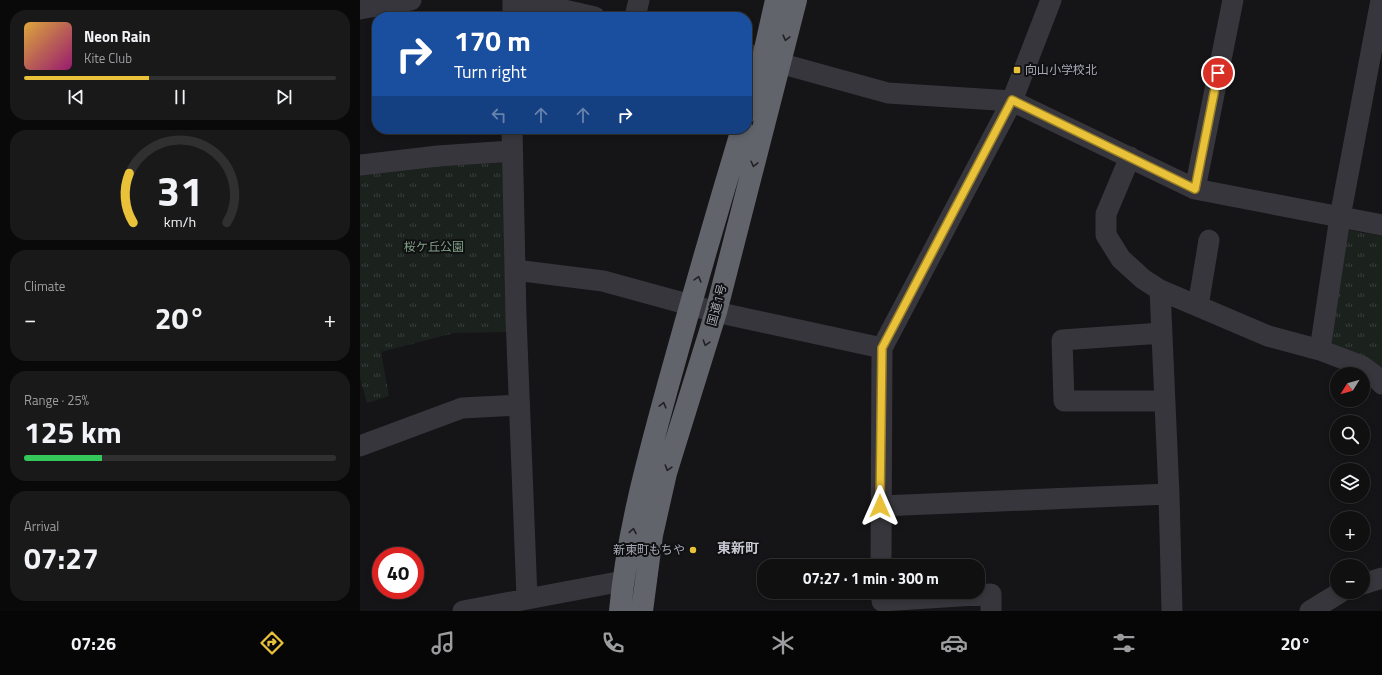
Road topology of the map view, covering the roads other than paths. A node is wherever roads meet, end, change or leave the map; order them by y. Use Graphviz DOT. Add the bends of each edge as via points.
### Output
graph roads {
  1 [pos="411,0"];
  2 [pos="513,0"];
  3 [pos="520,0"];
  4 [pos="639,0"];
  5 [pos="776,0"];
  6 [pos="796,0"];
  7 [pos="1051,0"];
  8 [pos="1233,0"];
  9 [pos="1381,0"];
  10 [pos="360,9"];
  11 [pos="513,12"];
  12 [pos="573,12"];
  13 [pos="636,12"];
  14 [pos="763,58"];
  15 [pos="1376,65"];
  16 [pos="752,95"];
  17 [pos="1012,100"];
  18 [pos="752,117"];
  19 [pos="512,134"];
  20 [pos="741,134"];
  21 [pos="749,134"];
  22 [pos="512,151"];
  23 [pos="1130,157"];
  24 [pos="360,165"];
  25 [pos="1195,189"];
  26 [pos="1340,217"];
  27 [pos="1382,225"];
  28 [pos="1209,240"];
  29 [pos="515,270"];
  30 [pos="1160,290"];
  31 [pos="690,304"];
  32 [pos="1198,306"];
  33 [pos="716,312"];
  34 [pos="1162,332"];
  35 [pos="882,348"];
  36 [pos="1320,350"];
  37 [pos="1382,384"];
  38 [pos="1165,402"];
  39 [pos="519,405"];
  40 [pos="360,446"];
  41 [pos="1169,494"];
  42 [pos="880,506"];
  43 [pos="881,559"];
  44 [pos="1382,578"];
  45 [pos="623,581"];
  46 [pos="1370,582"];
  47 [pos="528,598"];
  48 [pos="1330,599"];
  49 [pos="882,601"];
  50 [pos="942,604"];
  51 [pos="463,611"];
  52 [pos="620,611"];
  53 [pos="642,611"];
  54 [pos="991,611"];
  55 [pos="1172,611"];
  56 [pos="1310,611"];
  1 -- 10 [label="street"];
  2 -- 11 [label="street"];
  3 -- 12 [label="street"];
  4 -- 13 [label="street"];
  5 -- 14 [label="highway, 国道1号"];
  6 -- 14 [label="highway, 国道1号, one-way"];
  7 -- 17 [label="street"];
  8 -- 25 [label="street"];
  9 -- 15 [label="street"];
  14 -- 16 [label="highway, 国道1号"];
  14 -- 17 [label="street" via="888,93"];
  14 -- 18 [label="highway, 国道1号, one-way"];
  15 -- 26 [label="street"];
  17 -- 23 [label="street"];
  17 -- 35 [label="street"];
  19 -- 22 [label="street"];
  31 -- 20 [label="highway, one-way"];
  21 -- 33 [label="highway, 国道1号, one-way"];
  22 -- 24 [label="street"];
  22 -- 29 [label="street"];
  23 -- 25 [label="street"];
  23 -- 30 [label="street" via="1106,214 1106,235 1121,259"];
  25 -- 26 [label="street"];
  26 -- 27 [label="street"];
  26 -- 36 [label="street"];
  28 -- 32 [label="street"];
  29 -- 31 [label="street" via="603,280"];
  29 -- 39 [label="street"];
  30 -- 32 [label="street"];
  30 -- 34 [label="street"];
  31 -- 33 [label="street"];
  45 -- 31 [label="highway, one-way" via="644,474"];
  32 -- 36 [label="street" via="1268,336"];
  33 -- 35 [label="street"];
  33 -- 53 [label="highway, 国道1号, one-way" via="666,473 652,535"];
  34 -- 38 [label="street"];
  34 -- 38 [label="street" via="1062,340 1064,401"];
  35 -- 42 [label="street"];
  36 -- 37 [label="street" via="1362,366 1374,374"];
  38 -- 41 [label="street"];
  39 -- 40 [label="street" via="462,408"];
  39 -- 47 [label="street"];
  41 -- 42 [label="street"];
  41 -- 55 [label="street"];
  42 -- 43 [label="street"];
  44 -- 46 [label="street"];
  45 -- 47 [label="street"];
  45 -- 52 [label="highway"];
  47 -- 51 [label="street"];
  48 -- 56 [label="street"];
  49 -- 50 [label="street"];
  50 -- 54 [label="street" via="991,594"];
}
